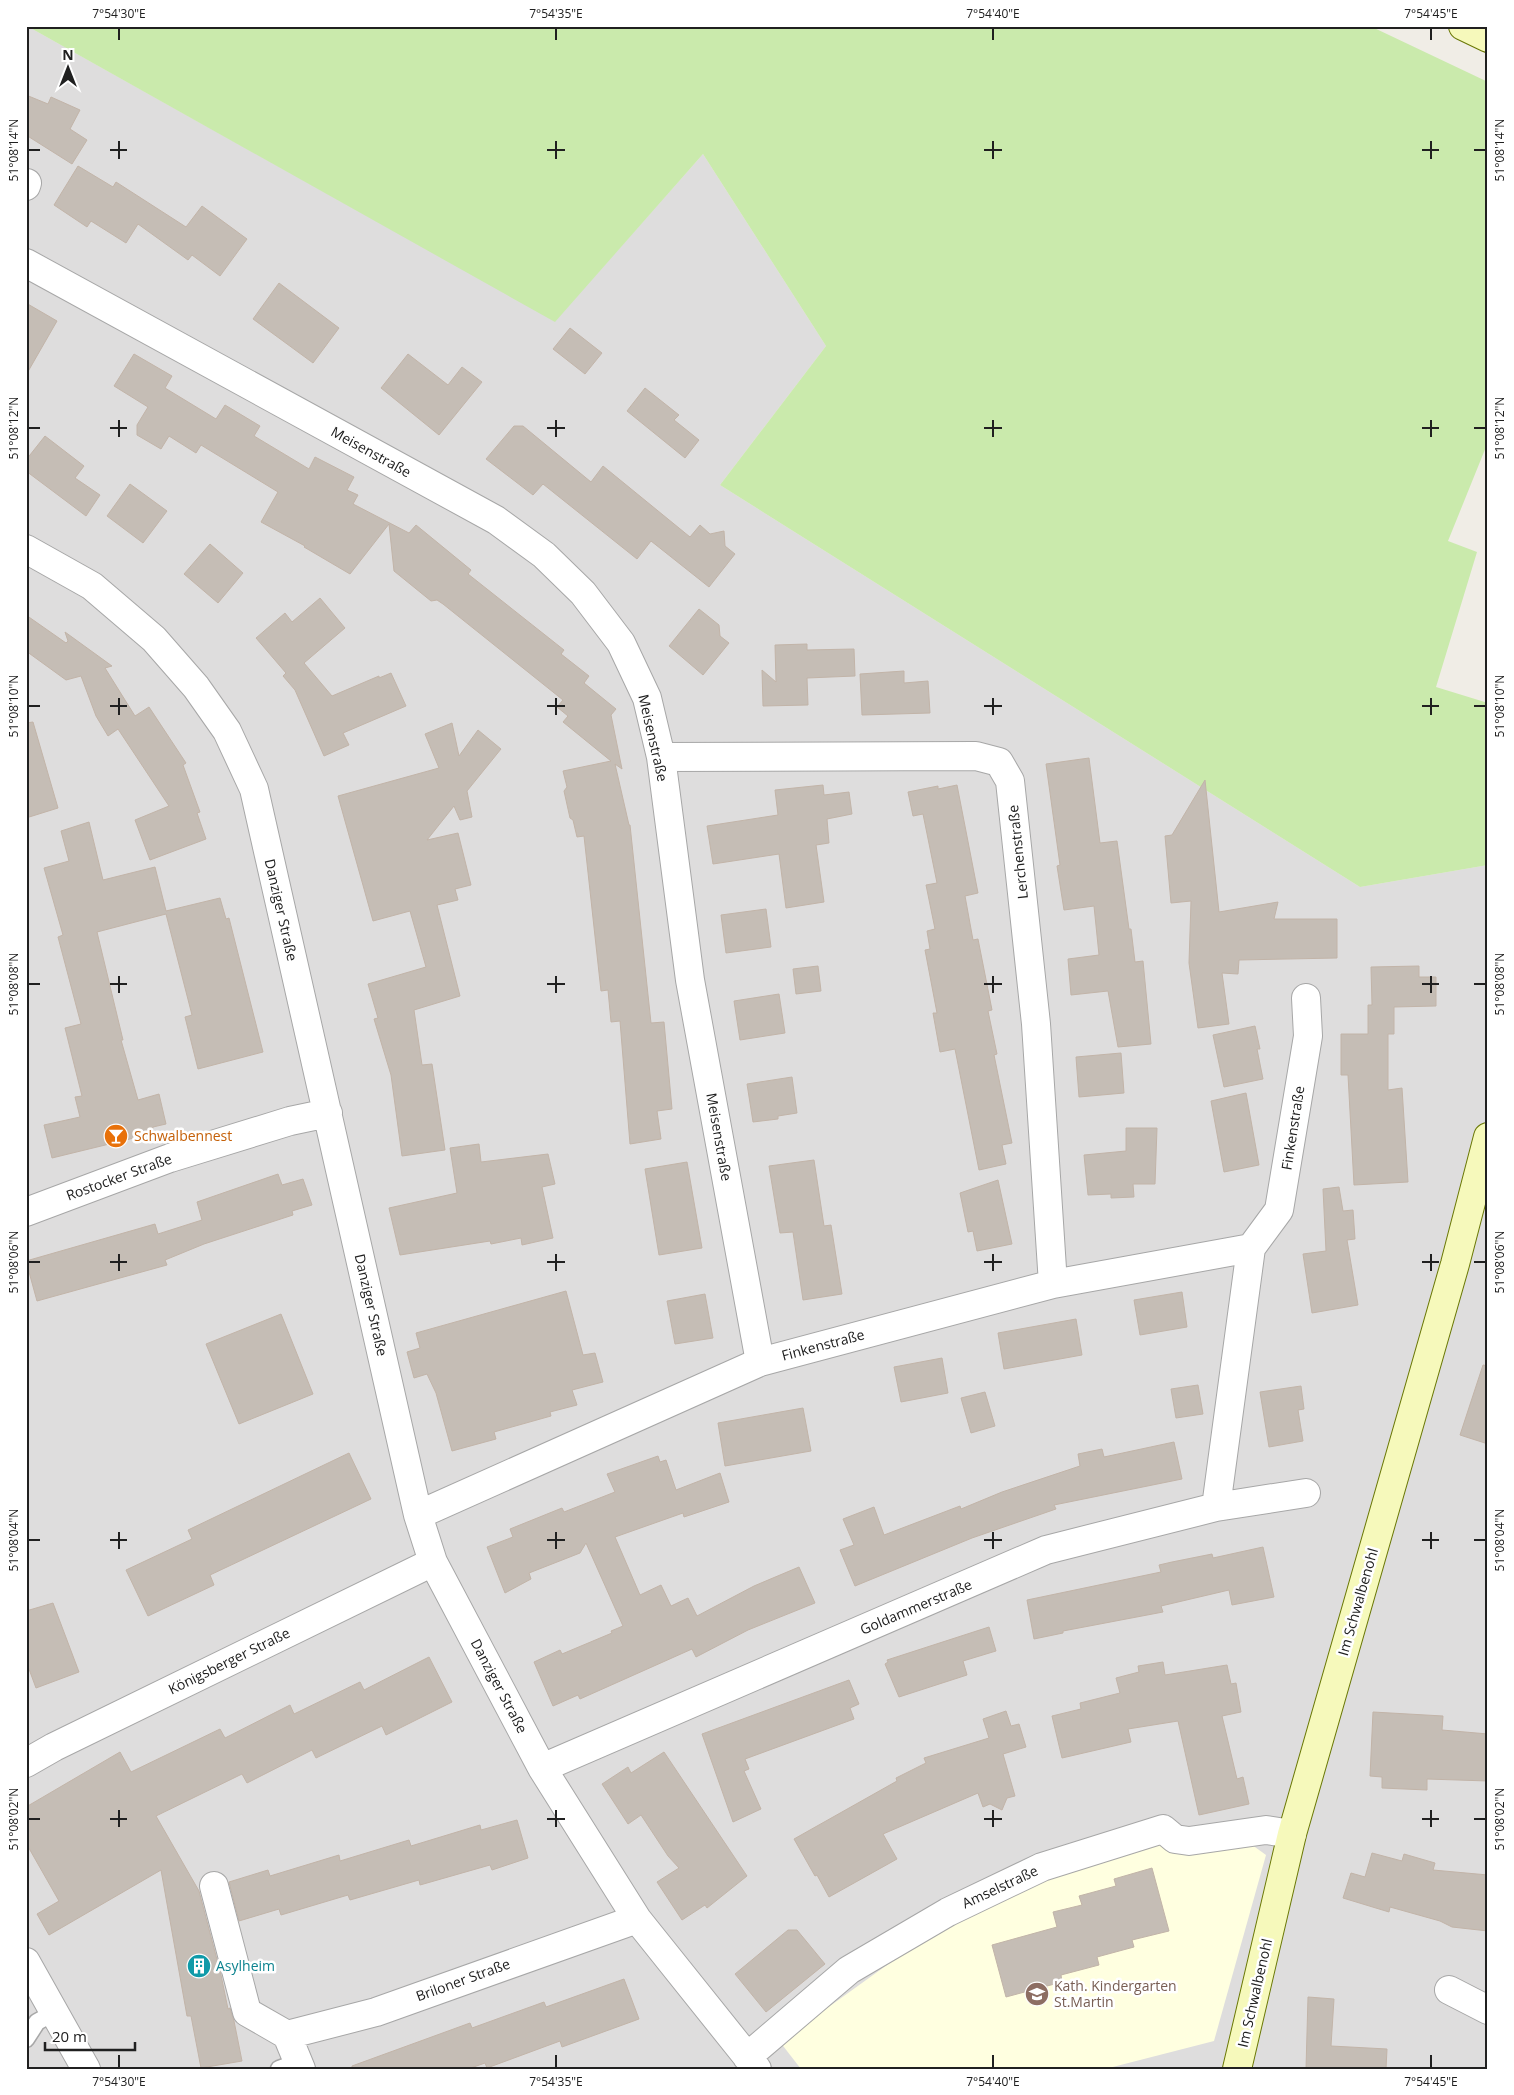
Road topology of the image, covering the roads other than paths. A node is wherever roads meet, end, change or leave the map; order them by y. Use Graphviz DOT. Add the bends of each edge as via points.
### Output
graph roads {
  1 [pos="1464,26"];
  2 [pos="1488,38"];
  3 [pos="26,263"];
  4 [pos="26,549"];
  5 [pos="661,757"];
  6 [pos="1306,998"];
  7 [pos="328,1113"];
  8 [pos="1488,1137"];
  9 [pos="28,1204"];
  10 [pos="1251,1248"];
  11 [pos="1053,1284"];
  12 [pos="760,1362"];
  13 [pos="1306,1493"];
  14 [pos="1216,1507"];
  15 [pos="418,1515"];
  16 [pos="433,1562"];
  17 [pos="26,1763"];
  18 [pos="542,1768"];
  19 [pos="1292,1834"];
  20 [pos="214,1886"];
  21 [pos="637,1918"];
  22 [pos="26,1962"];
  23 [pos="1449,1990"];
  24 [pos="1488,2010"];
  25 [pos="54,2012"];
  26 [pos="287,2035"];
  27 [pos="26,2039"];
  28 [pos="752,2063"];
  29 [pos="293,2067"];
  30 [pos="86,2069"];
  31 [pos="1237,2069"];
  1 -- 2 [label="street"];
  3 -- 5 [label="street, Meisenstraße" via="496,520 544,555 583,593 621,643 647,698"];
  4 -- 7 [label="street, Danziger Straße" via="92,586 154,639 196,687 227,731 254,789"];
  5 -- 11 [label="street, Lerchenstraße" via="976,756 999,762 1010,782 1033,995"];
  5 -- 12 [label="street, Meisenstraße" via="690,980"];
  6 -- 10 [label="street, Finkenstraße" via="1308,1036 1279,1210"];
  7 -- 9 [label="street, Rostocker Straße" via="290,1121"];
  7 -- 15 [label="street, Danziger Straße"];
  8 -- 19 [label="street, Im Schwalbenohl" via="1455,1264"];
  10 -- 11 [label="street, Finkenstraße"];
  10 -- 14 [label="street, Finkenstraße"];
  11 -- 12 [label="street, Finkenstraße"];
  12 -- 15 [label="street, Finkenstraße"];
  13 -- 14 [label="street, Goldammerstraße"];
  14 -- 18 [label="street, Goldammerstraße" via="1046,1550"];
  15 -- 16 [label="street, Danziger Straße"];
  16 -- 17 [label="street, Königsberger Straße"];
  16 -- 18 [label="street, Danziger Straße"];
  18 -- 21 [label="street, Danziger Straße"];
  19 -- 28 [label="street, Amselstraße" via="1266,1830 1189,1842 1176,1839 1163,1829 1042,1867 948,1912 849,1970"];
  19 -- 31 [label="street, Im Schwalbenohl"];
  20 -- 26 [label="street" via="247,2012"];
  21 -- 26 [label="street, Briloner Straße" via="376,2012"];
  21 -- 28 [label="street, Danziger Straße"];
  22 -- 25 [label="street"];
  23 -- 24 [label="street"];
  25 -- 27 [label="lane" via="37,2022"];
  25 -- 30 [label="street"];
  26 -- 29 [label="street"];
}
